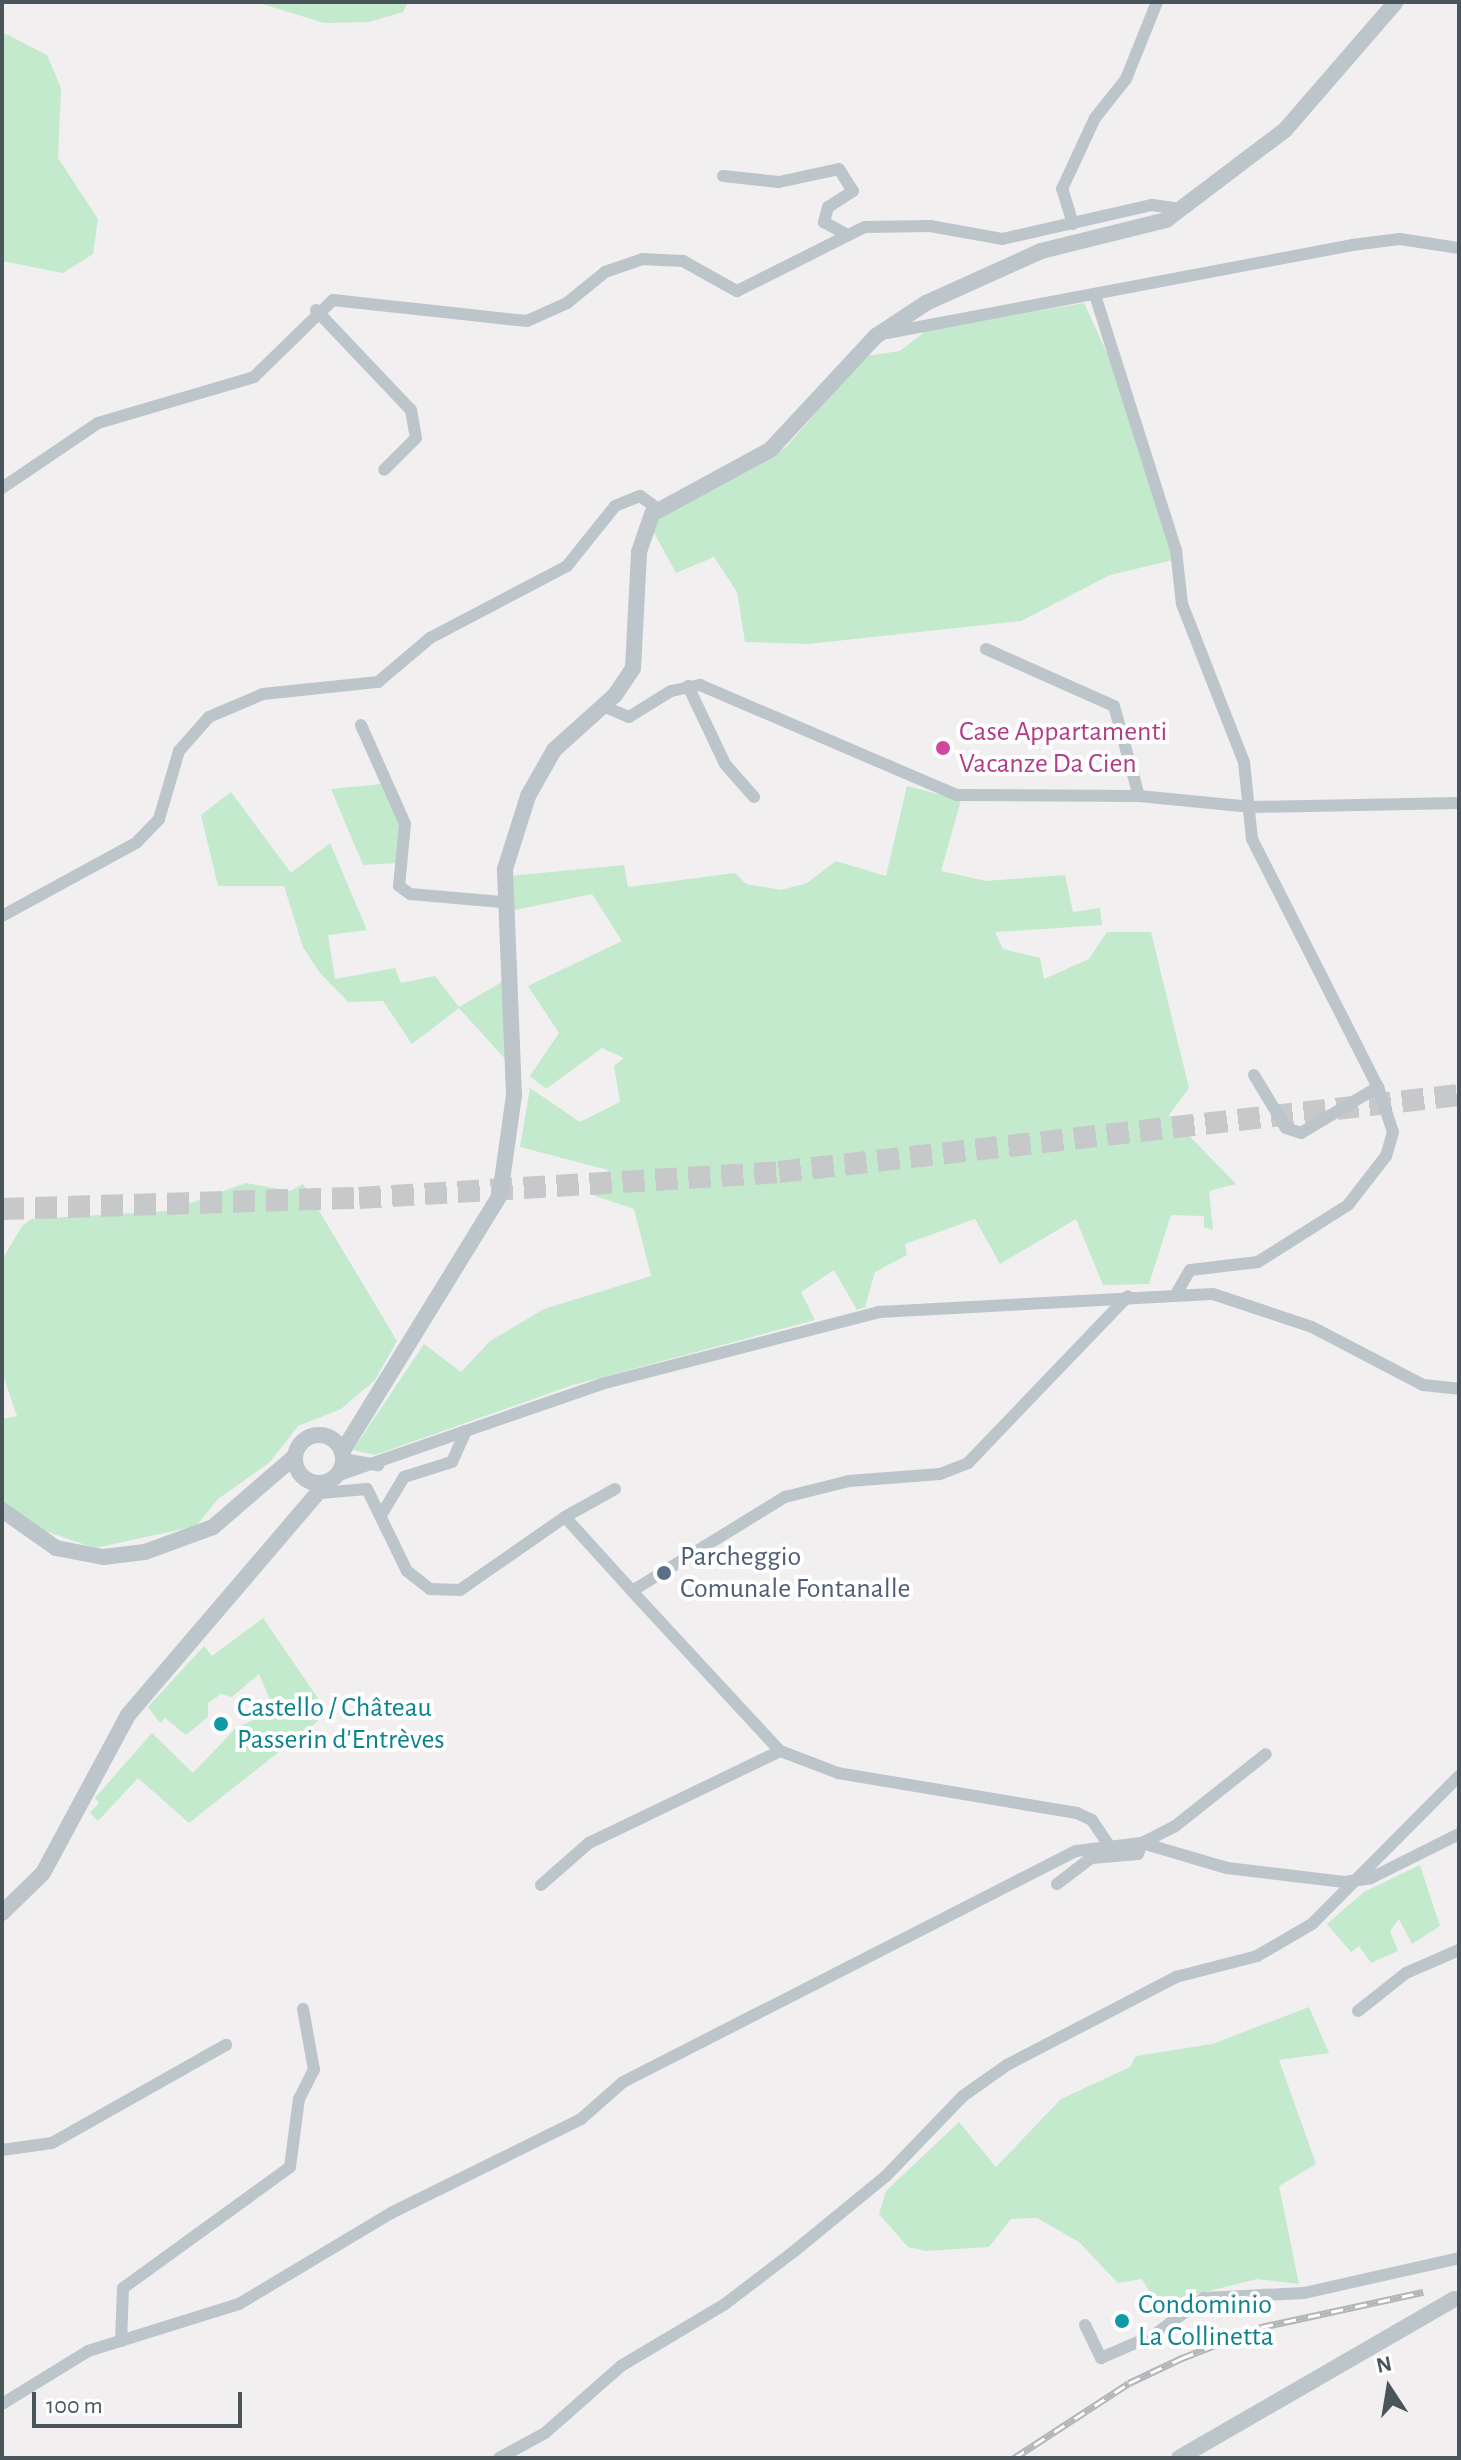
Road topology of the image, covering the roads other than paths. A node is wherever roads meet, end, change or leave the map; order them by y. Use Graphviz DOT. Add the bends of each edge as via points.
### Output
graph roads {
  1 [pos="1157,2"];
  2 [pos="1396,2"];
  3 [pos="723,176"];
  4 [pos="1181,209"];
  5 [pos="1073,224"];
  6 [pos="844,233"];
  7 [pos="1459,248"];
  8 [pos="1095,295"];
  9 [pos="316,310"];
  10 [pos="876,336"];
  11 [pos="384,470"];
  12 [pos="2,488"];
  13 [pos="657,508"];
  14 [pos="986,649"];
  15 [pos="688,686"];
  16 [pos="603,706"];
  17 [pos="361,725"];
  18 [pos="1139,796"];
  19 [pos="754,797"];
  20 [pos="1459,803"];
  21 [pos="1251,807"];
  22 [pos="502,902"];
  23 [pos="2,916"];
  24 [pos="1254,1075"];
  25 [pos="1378,1087"];
  26 [pos="1178,1291"];
  27 [pos="1128,1296"];
  28 [pos="1459,1389"];
  29 [pos="362,1413"];
  30 [pos="466,1431"];
  31 [pos="320,1435"];
  32 [pos="343,1455"];
  33 [pos="294,1457"];
  34 [pos="378,1465"];
  35 [pos="303,1478"];
  36 [pos="274,1482"];
  37 [pos="328,1484"];
  38 [pos="615,1489"];
  39 [pos="2,1510"];
  40 [pos="383,1512"];
  41 [pos="300,1517"];
  42 [pos="565,1517"];
  43 [pos="632,1591"];
  44 [pos="780,1751"];
  45 [pos="1266,1754"];
  46 [pos="1459,1776"];
  47 [pos="1459,1834"];
  48 [pos="1142,1843"];
  49 [pos="1108,1844"];
  50 [pos="1355,1881"];
  51 [pos="1057,1884"];
  52 [pos="541,1885"];
  53 [pos="2,1913"];
  54 [pos="1459,1950"];
  55 [pos="303,2009"];
  56 [pos="1358,2011"];
  57 [pos="226,2045"];
  58 [pos="2,2150"];
  59 [pos="1459,2258"];
  60 [pos="1456,2298"];
  61 [pos="1085,2325"];
  62 [pos="121,2341"];
  63 [pos="2,2404"];
  64 [pos="499,2458"];
  65 [pos="1179,2458"];
  1 -- 5 [label="street" via="1126,79 1095,118 1062,189"];
  2 -- 4 [label="street" via="1285,130"];
  3 -- 6 [label="street" via="779,182 839,169 853,191 828,207 824,222"];
  4 -- 5 [label="street" via="1152,205"];
  4 -- 10 [label="street" via="1166,220 1041,251 926,303"];
  5 -- 6 [label="street" via="1002,239 930,226"];
  6 -- 9 [label="street" via="737,291 683,261 659,257 605,272 567,303 527,321 341,300"];
  7 -- 8 [label="street" via="1400,239 1352,245"];
  8 -- 10 [label="street"];
  8 -- 21 [label="street" via="1176,550 1182,604 1244,762"];
  9 -- 11 [label="street" via="411,410 416,438"];
  9 -- 12 [label="street" via="254,377 98,423"];
  10 -- 13 [label="street" via="770,450"];
  13 -- 16 [label="street" via="639,552 633,668"];
  13 -- 23 [label="street" via="640,496 615,506 567,566 430,638 378,682 263,694 209,717 179,751 159,819 136,843"];
  14 -- 18 [label="street" via="1114,706"];
  15 -- 16 [label="street" via="629,717"];
  15 -- 18 [label="street" via="742,701 944,792"];
  15 -- 19 [label="street" via="725,764"];
  16 -- 22 [label="street" via="554,750 528,796"];
  17 -- 22 [label="street" via="405,824 399,886 410,894"];
  18 -- 21 [label="street"];
  20 -- 21 [label="street"];
  21 -- 25 [label="street" via="1252,839"];
  22 -- 29 [label="street" via="514,1072 508,1171 475,1247"];
  24 -- 25 [label="street" via="1286,1128 1301,1133"];
  25 -- 26 [label="street" via="1391,1143 1358,1197 1258,1262 1190,1270"];
  26 -- 27 [label="street"];
  26 -- 28 [label="street" via="1213,1294 1312,1327 1423,1385"];
  27 -- 30 [label="street" via="879,1312 601,1384"];
  27 -- 43 [label="street" via="968,1463 940,1474 840,1482 785,1497"];
  29 -- 31 [label="street"];
  29 -- 32 [label="street"];
  30 -- 34 [label="street"];
  30 -- 40 [label="street" via="452,1462 404,1477"];
  31 -- 32 [label="street"];
  31 -- 33 [label="street" via="302,1441"];
  32 -- 34 [label="street"];
  32 -- 37 [label="street"];
  33 -- 35 [label="street"];
  33 -- 36 [label="street"];
  34 -- 37 [label="street"];
  35 -- 36 [label="street"];
  35 -- 37 [label="street"];
  35 -- 41 [label="street"];
  36 -- 39 [label="street" via="213,1527 159,1548 103,1557 56,1548"];
  37 -- 40 [label="street" via="357,1486"];
  37 -- 41 [label="street"];
  38 -- 42 [label="street"];
  40 -- 42 [label="street" via="407,1571 430,1589 460,1590"];
  41 -- 53 [label="street" via="128,1715 51,1861"];
  42 -- 43 [label="street"];
  43 -- 44 [label="street"];
  44 -- 49 [label="street" via="838,1773 1077,1813 1092,1820"];
  44 -- 52 [label="street" via="589,1843"];
  45 -- 48 [label="street" via="1174,1827"];
  46 -- 50 [label="street"];
  47 -- 50 [label="street"];
  48 -- 49 [label="street"];
  48 -- 50 [label="street" via="1239,1870"];
  48 -- 51 [label="street" via="1138,1854 1091,1858"];
  49 -- 62 [label="street" via="1076,1851 623,2082 581,2119 391,2213 239,2304"];
  50 -- 64 [label="street" via="1312,1924 1257,1956 1176,1977 1007,2065 963,2096 886,2176 792,2253 725,2304 621,2366 545,2433"];
  54 -- 56 [label="street" via="1406,1973"];
  55 -- 62 [label="street" via="314,2070 299,2099 290,2167 123,2288"];
  57 -- 58 [label="street" via="52,2143"];
  59 -- 61 [label="street" via="1304,2293 1204,2298 1154,2335 1101,2358"];
  60 -- 65 [label="street"];
  62 -- 63 [label="street" via="88,2351"];
}
